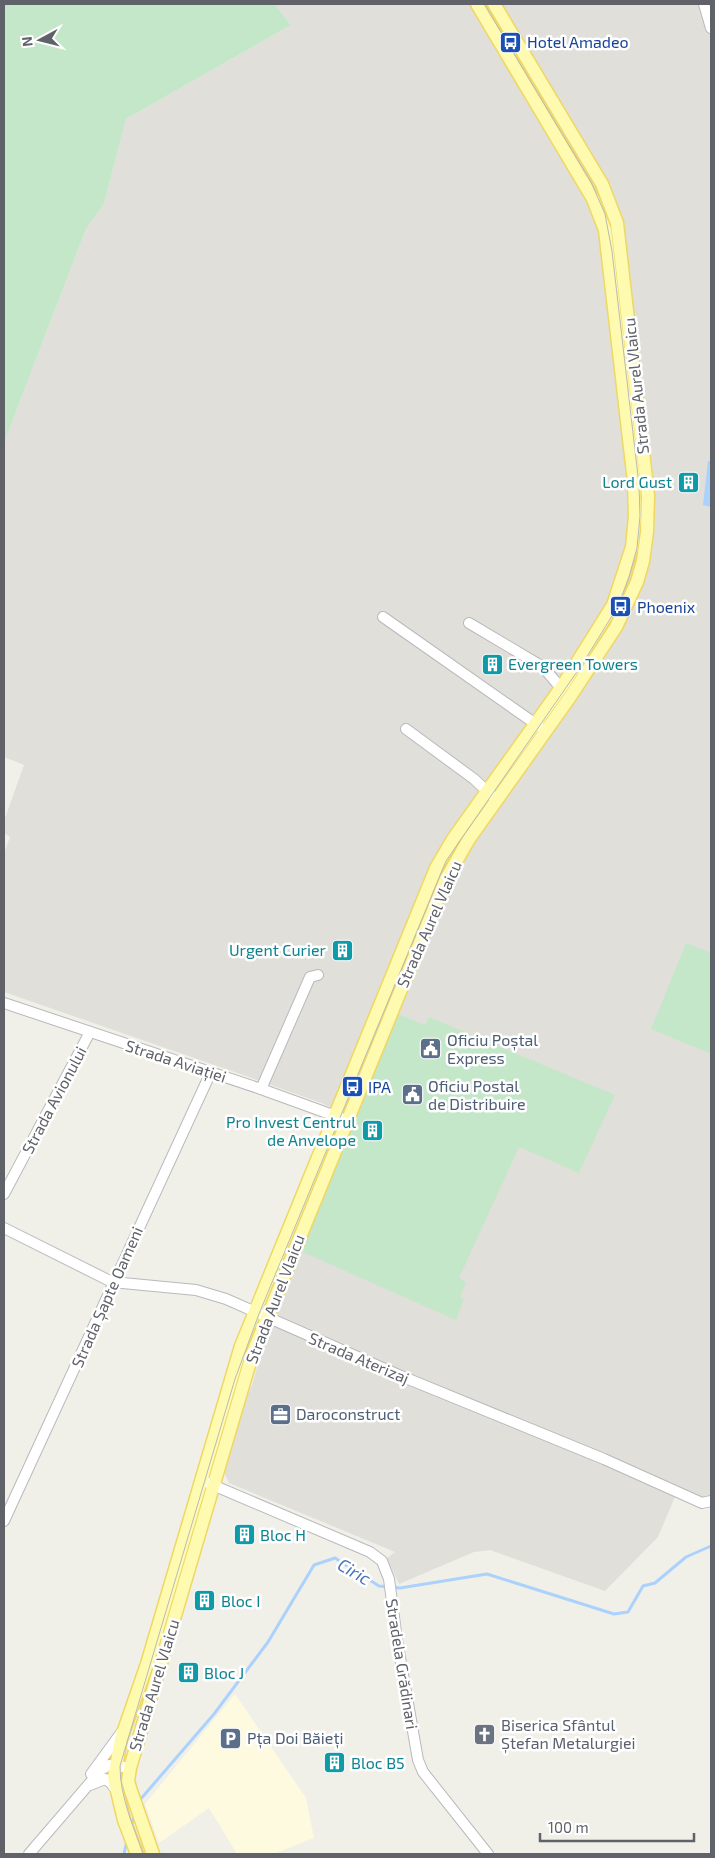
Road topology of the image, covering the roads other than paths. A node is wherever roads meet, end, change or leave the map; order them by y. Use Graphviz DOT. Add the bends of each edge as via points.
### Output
graph roads {
  1 [pos="477,4"];
  2 [pos="494,4"];
  3 [pos="704,4"];
  4 [pos="711,28"];
  5 [pos="383,617"];
  6 [pos="468,623"];
  7 [pos="561,688"];
  8 [pos="541,727"];
  9 [pos="406,729"];
  10 [pos="505,767"];
  11 [pos="518,776"];
  12 [pos="488,791"];
  13 [pos="498,800"];
  14 [pos="318,975"];
  15 [pos="4,1003"];
  16 [pos="90,1032"];
  17 [pos="211,1072"];
  18 [pos="262,1089"];
  19 [pos="341,1118"];
  20 [pos="4,1194"];
  21 [pos="4,1228"];
  22 [pos="112,1282"];
  23 [pos="254,1312"];
  24 [pos="266,1317"];
  25 [pos="207,1483"];
  26 [pos="711,1501"];
  27 [pos="4,1521"];
  28 [pos="126,1725"];
  29 [pos="115,1766"];
  30 [pos="130,1768"];
  31 [pos="86,1786"];
  32 [pos="116,1790"];
  33 [pos="136,1850"];
  34 [pos="29,1854"];
  35 [pos="154,1854"];
  36 [pos="488,1854"];
  1 -- 7 [label="main road, Strada Aurel Vlaicu" via="593,199 605,230 610,268 634,482 634,531 628,563 613,605"];
  2 -- 8 [label="main road, Strada Aurel Vlaicu" via="602,184 617,223 648,496 646,544 637,582 627,605 590,668"];
  3 -- 4 [label="street"];
  5 -- 8 [label="street"];
  6 -- 7 [label="street" via="543,667"];
  7 -- 8 [label="main road, Strada Aurel Vlaicu"];
  8 -- 10 [label="main road, Strada Aurel Vlaicu"];
  8 -- 11 [label="main road, Strada Aurel Vlaicu"];
  9 -- 12 [label="street"];
  10 -- 11 [label="street"];
  10 -- 12 [label="main road, Strada Aurel Vlaicu"];
  11 -- 13 [label="main road, Strada Aurel Vlaicu"];
  12 -- 13 [label="street"];
  12 -- 19 [label="main road, Strada Aurel Vlaicu" via="436,868"];
  13 -- 19 [label="main road, Strada Aurel Vlaicu" via="469,839 446,879"];
  14 -- 18 [label="street" via="310,977"];
  15 -- 16 [label="street, Strada Aviației"];
  16 -- 17 [label="street, Strada Aviației"];
  16 -- 20 [label="street, Strada Avionului"];
  17 -- 18 [label="street, Strada Aviației"];
  17 -- 22 [label="street, Strada Șapte Oameni"];
  18 -- 19 [label="street, Strada Aviației"];
  19 -- 23 [label="main road, Strada Aurel Vlaicu"];
  19 -- 24 [label="main road, Strada Aurel Vlaicu"];
  21 -- 22 [label="street, Strada Aterizaj"];
  22 -- 23 [label="street, Strada Aterizaj" via="196,1290"];
  22 -- 27 [label="street, Strada Șapte Oameni"];
  23 -- 24 [label="street, Strada Aterizaj"];
  23 -- 25 [label="main road, Strada Aurel Vlaicu" via="231,1377"];
  24 -- 25 [label="main road, Strada Aurel Vlaicu"];
  24 -- 26 [label="street, Strada Aterizaj" via="702,1503"];
  25 -- 28 [label="main road, Strada Aurel Vlaicu"];
  25 -- 30 [label="main road, Strada Aurel Vlaicu"];
  25 -- 36 [label="street, Stradela Grădinari" via="370,1552 382,1561 389,1579 418,1760"];
  28 -- 29 [label="main road, Strada Aurel Vlaicu"];
  28 -- 31 [label="street, Strada Aurel Vlaicu" via="92,1771"];
  29 -- 30 [label="street, Strada Aurel Vlaicu"];
  29 -- 31 [label="street, Strada Aurel Vlaicu" via="109,1765 101,1770"];
  29 -- 32 [label="main road, Strada Aurel Vlaicu"];
  30 -- 35 [label="main road, Strada Aurel Vlaicu" via="128,1781"];
  31 -- 32 [label="street" via="105,1779"];
  31 -- 34 [label="street, Strada Aurel Vlaicu"];
  32 -- 33 [label="main road, Strada Aurel Vlaicu"];
}
